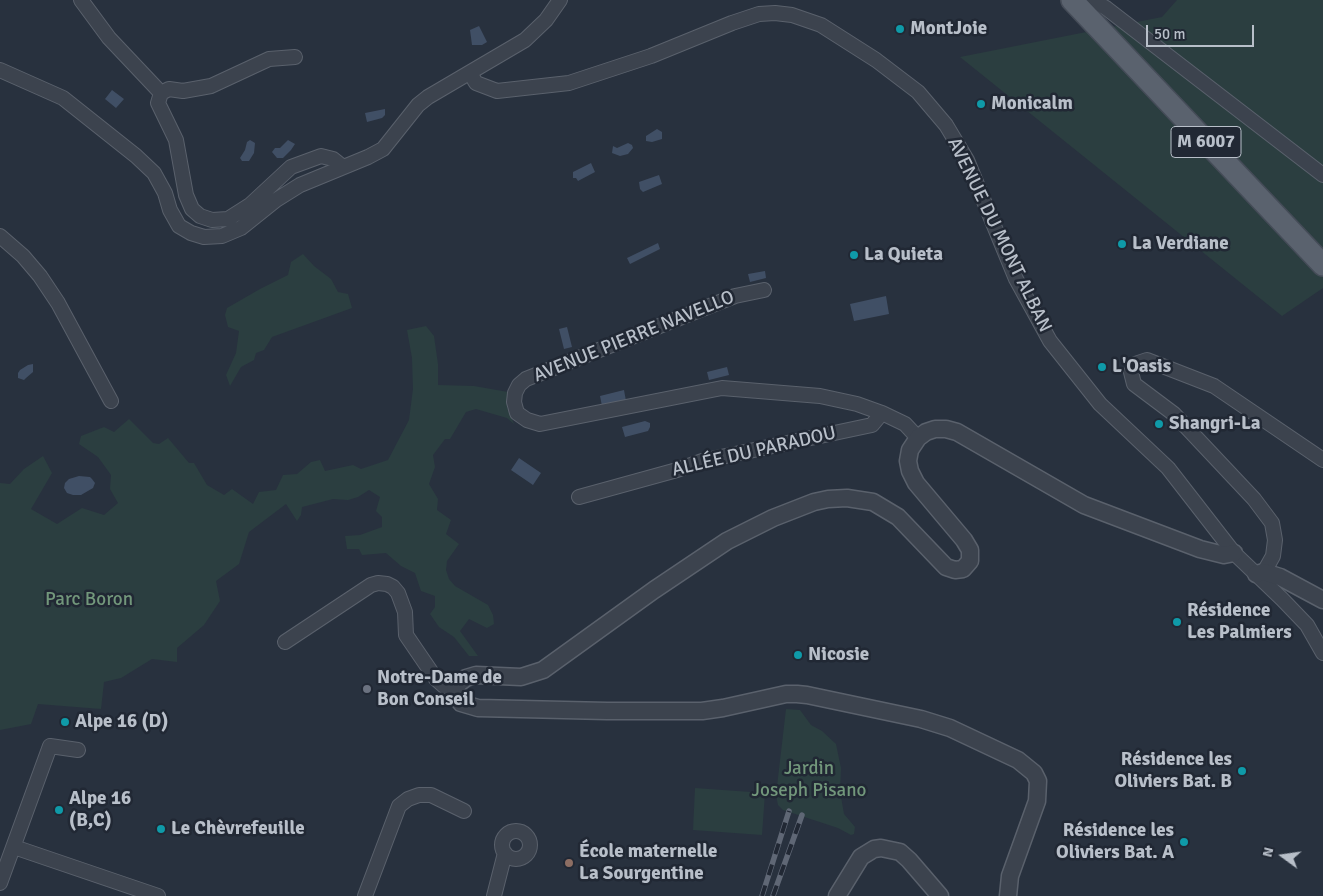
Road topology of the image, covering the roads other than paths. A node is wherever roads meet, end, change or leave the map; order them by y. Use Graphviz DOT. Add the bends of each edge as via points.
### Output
graph roads {
  1 [pos="81,0"];
  2 [pos="560,0"];
  3 [pos="1072,0"];
  4 [pos="1092,0"];
  5 [pos="295,57"];
  6 [pos="0,70"];
  7 [pos="470,73"];
  8 [pos="161,93"];
  9 [pos="305,161"];
  10 [pos="343,167"];
  11 [pos="1323,175"];
  12 [pos="316,178"];
  13 [pos="0,236"];
  14 [pos="1323,264"];
  15 [pos="764,290"];
  16 [pos="112,401"];
  17 [pos="882,413"];
  18 [pos="918,438"];
  19 [pos="1323,460"];
  20 [pos="579,497"];
  21 [pos="1234,553"];
  22 [pos="1260,573"];
  23 [pos="1323,600"];
  24 [pos="285,642"];
  25 [pos="1323,653"];
  26 [pos="455,690"];
  27 [pos="78,750"];
  28 [pos="464,811"];
  29 [pos="14,846"];
  30 [pos="505,853"];
  31 [pos="0,883"];
  32 [pos="158,896"];
  33 [pos="365,896"];
  34 [pos="494,896"];
  35 [pos="837,896"];
  36 [pos="940,896"];
  37 [pos="1008,896"];
  1 -- 8 [label="street" via="109,38"];
  2 -- 7 [label="street" via="546,20 524,40"];
  3 -- 14 [label="main road, M 6007"];
  4 -- 11 [label="street"];
  5 -- 8 [label="street" via="269,59 211,86 183,91 169,89"];
  6 -- 12 [label="street" via="63,98 136,156 154,173 179,226 191,233 204,237 222,236 241,228 276,200"];
  7 -- 10 [label="street" via="418,105 383,150"];
  7 -- 21 [label="street, AVENUE DU MONT ALBAN" via="476,83 497,91 569,83 651,56 759,14 792,14 821,25 918,92 946,125 967,160 1016,279 1050,341 1100,404 1168,468"];
  8 -- 9 [label="street" via="158,103 176,140 186,195 192,209 200,216 212,220 228,219 250,205 291,167"];
  9 -- 10 [label="street" via="321,156 333,159"];
  9 -- 12 [label="street"];
  10 -- 12 [label="street"];
  13 -- 16 [label="street" via="45,282"];
  15 -- 17 [label="street, AVENUE PIERRE NAVELLO" via="735,296 526,380 515,393 517,413 540,424 722,388 820,396"];
  17 -- 18 [label="street" via="904,424"];
  17 -- 20 [label="street, ALLÉE DU PARADOU" via="872,425 702,460"];
  18 -- 21 [label="street" via="935,429 957,432 1084,505 1200,550 1224,555"];
  18 -- 26 [label="street" via="910,450 910,471 970,550 970,561 964,569 946,567 898,516 872,502 847,498 814,502 773,518 710,552 544,670 521,677 476,675 459,683"];
  19 -- 22 [label="street" via="1214,386 1147,360 1135,364 1131,372 1134,384 1174,414 1254,499 1272,523 1274,556"];
  21 -- 22 [label="street, AVENUE DU MONT ALBAN"];
  22 -- 23 [label="street" via="1280,578"];
  22 -- 25 [label="street, AVENUE DU MONT ALBAN" via="1307,625"];
  24 -- 26 [label="street" via="371,585 387,584 398,593 405,612 406,635 436,679"];
  26 -- 37 [label="street" via="461,703 478,708 607,711 702,711 786,694 802,694 950,728 1018,760 1034,773 1038,781 1037,801 1010,876"];
  27 -- 29 [label="street" via="50,746"];
  28 -- 33 [label="street" via="431,795 419,795 399,806"];
  29 -- 31 [label="street"];
  29 -- 32 [label="street"];
  30 -- 34 [label="street"];
  35 -- 36 [label="street" via="861,857 882,848 900,852"];
}
